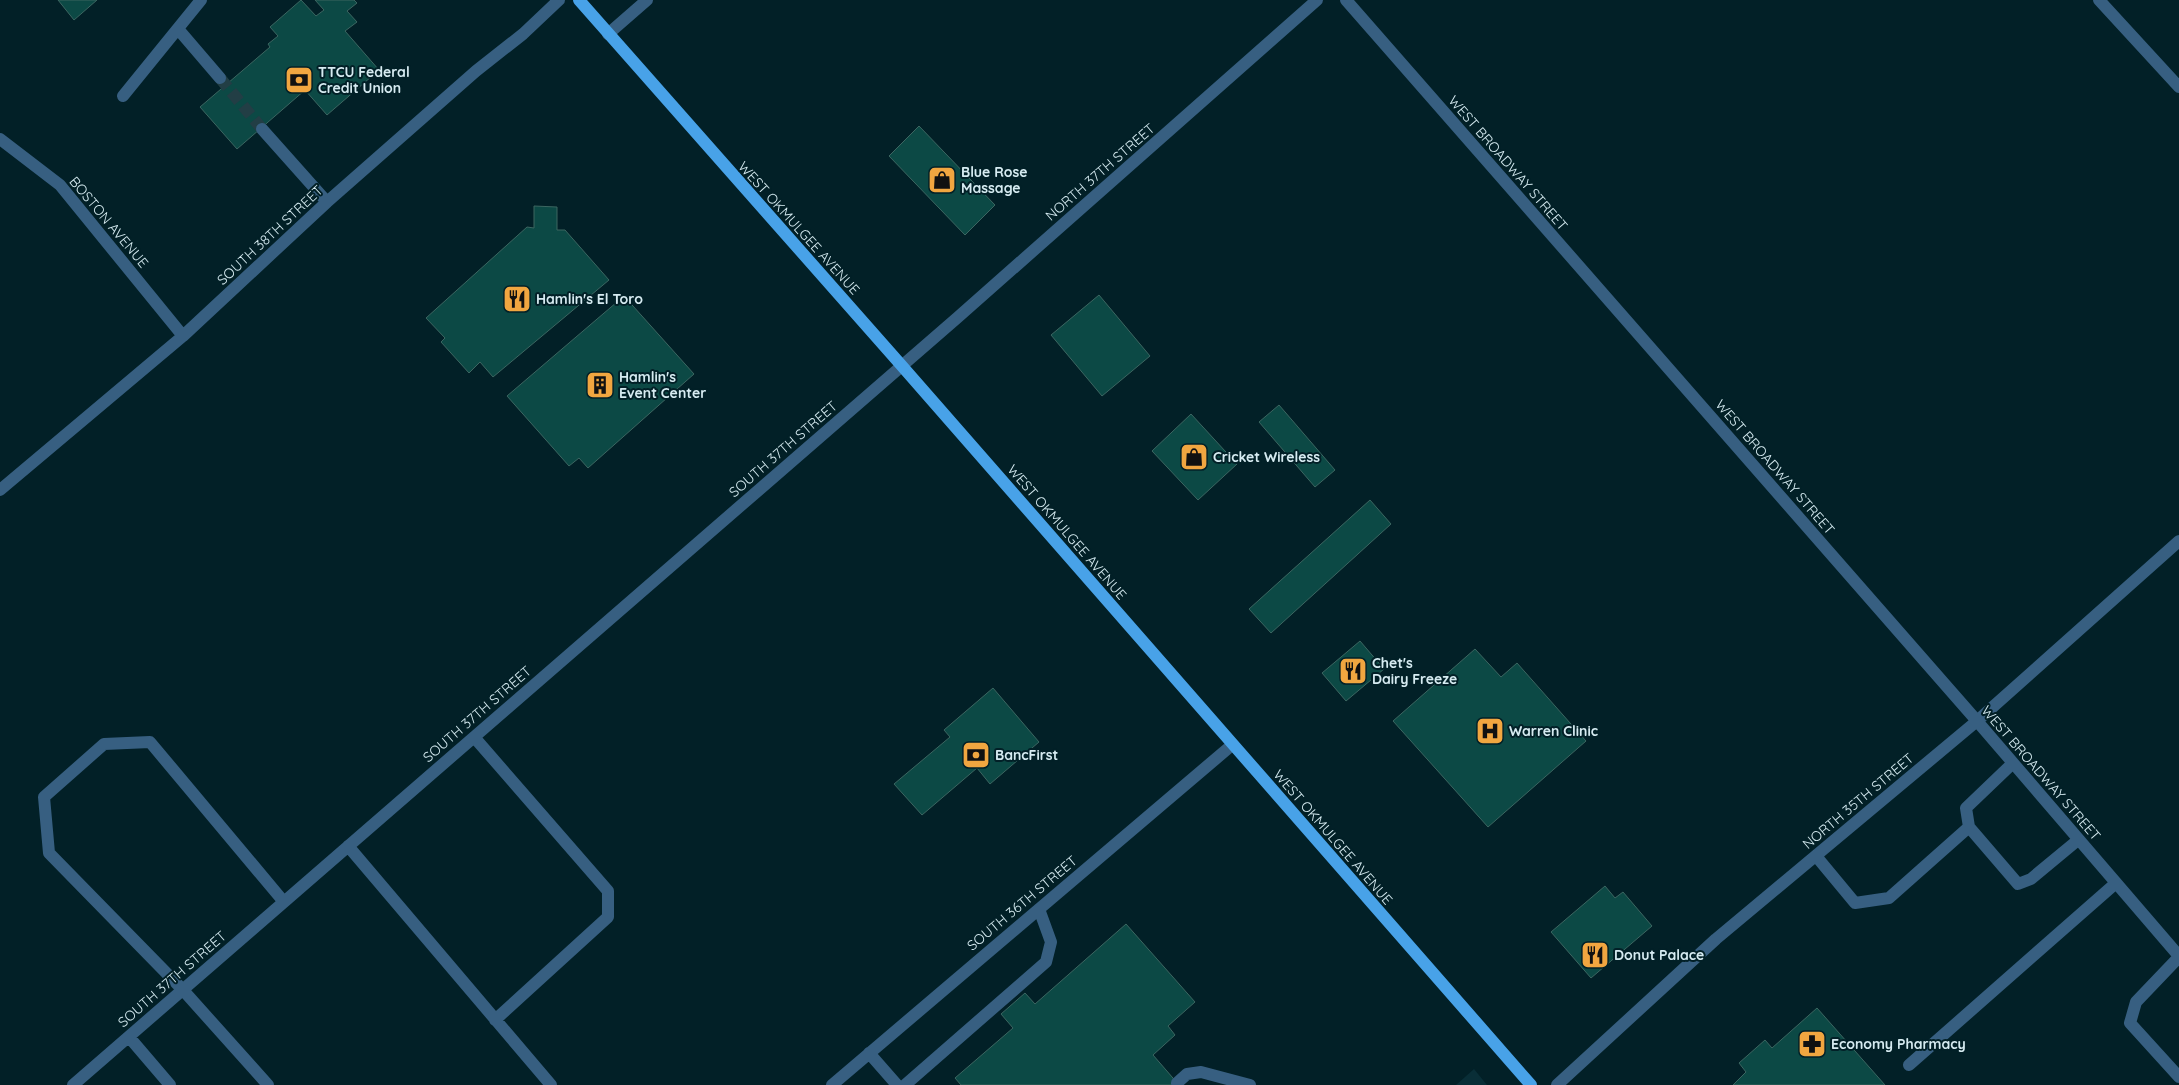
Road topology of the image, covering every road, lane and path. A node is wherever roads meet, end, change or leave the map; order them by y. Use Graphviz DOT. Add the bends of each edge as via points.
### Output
graph roads {
  1 [pos="201,0"];
  2 [pos="559,0"];
  3 [pos="579,0"];
  4 [pos="647,0"];
  5 [pos="1317,0"];
  6 [pos="1346,0"];
  7 [pos="2099,0"];
  8 [pos="178,29"];
  9 [pos="608,34"];
  10 [pos="220,78"];
  11 [pos="2179,87"];
  12 [pos="123,96"];
  13 [pos="262,129"];
  14 [pos="0,139"];
  15 [pos="327,202"];
  16 [pos="183,336"];
  17 [pos="902,366"];
  18 [pos="0,490"];
  19 [pos="2179,541"];
  20 [pos="1976,721"];
  21 [pos="474,737"];
  22 [pos="1232,745"];
  23 [pos="2012,764"];
  24 [pos="1970,827"];
  25 [pos="2078,840"];
  26 [pos="348,846"];
  27 [pos="1816,856"];
  28 [pos="2116,883"];
  29 [pos="284,902"];
  30 [pos="1039,909"];
  31 [pos="2179,956"];
  32 [pos="183,990"];
  33 [pos="495,1020"];
  34 [pos="129,1037"];
  35 [pos="869,1053"];
  36 [pos="1910,1065"];
  37 [pos="2179,1077"];
  38 [pos="1177,1083"];
  39 [pos="73,1085"];
  40 [pos="170,1085"];
  41 [pos="268,1085"];
  42 [pos="551,1085"];
  43 [pos="832,1085"];
  44 [pos="898,1085"];
  45 [pos="905,1085"];
  46 [pos="1250,1085"];
  47 [pos="1531,1085"];
  48 [pos="1557,1085"];
  1 -- 8 [label="street"];
  2 -- 15 [label="street, SOUTH 38TH STREET"];
  3 -- 9 [label="main road, WEST OKMULGEE AVENUE"];
  4 -- 9 [label="street"];
  5 -- 17 [label="street, NORTH 37TH STREET"];
  6 -- 20 [label="street, WEST BROADWAY STREET"];
  7 -- 11 [label="street"];
  8 -- 10 [label="street"];
  8 -- 12 [label="street"];
  9 -- 17 [label="main road, WEST OKMULGEE AVENUE"];
  13 -- 15 [label="street"];
  14 -- 16 [label="street, BOSTON AVENUE" via="60,185"];
  15 -- 16 [label="street, SOUTH 38TH STREET"];
  16 -- 18 [label="street, SOUTH 38TH STREET"];
  17 -- 21 [label="street, SOUTH 37TH STREET"];
  17 -- 22 [label="main road, WEST OKMULGEE AVENUE"];
  19 -- 20 [label="street, NORTH 35TH STREET"];
  20 -- 23 [label="street, WEST BROADWAY STREET"];
  20 -- 27 [label="street, NORTH 35TH STREET"];
  21 -- 26 [label="street, SOUTH 37TH STREET"];
  21 -- 33 [label="street" via="608,891 608,917"];
  22 -- 30 [label="street, SOUTH 36TH STREET"];
  22 -- 47 [label="main road, WEST OKMULGEE AVENUE"];
  23 -- 24 [label="street" via="1966,808"];
  23 -- 25 [label="street, WEST BROADWAY STREET"];
  24 -- 25 [label="street" via="2018,884 2031,879"];
  24 -- 27 [label="street" via="1889,898 1855,903"];
  25 -- 28 [label="street, WEST BROADWAY STREET"];
  26 -- 29 [label="street, SOUTH 37TH STREET"];
  26 -- 33 [label="street"];
  27 -- 48 [label="street, NORTH 35TH STREET" via="1716,939"];
  28 -- 31 [label="street, WEST BROADWAY STREET"];
  28 -- 36 [label="street"];
  29 -- 32 [label="street, SOUTH 37TH STREET"];
  29 -- 32 [label="street" via="150,742 104,744 44,797 49,853"];
  30 -- 35 [label="street, SOUTH 36TH STREET"];
  30 -- 45 [label="street" via="1052,942 1046,962"];
  31 -- 37 [label="street" via="2136,1002 2130,1023"];
  32 -- 34 [label="street, SOUTH 37TH STREET"];
  32 -- 41 [label="street"];
  33 -- 42 [label="street"];
  34 -- 39 [label="street, SOUTH 37TH STREET"];
  34 -- 40 [label="street"];
  35 -- 43 [label="street, SOUTH 36TH STREET"];
  35 -- 44 [label="street"];
  38 -- 46 [label="street" via="1187,1074 1201,1072"];
}
